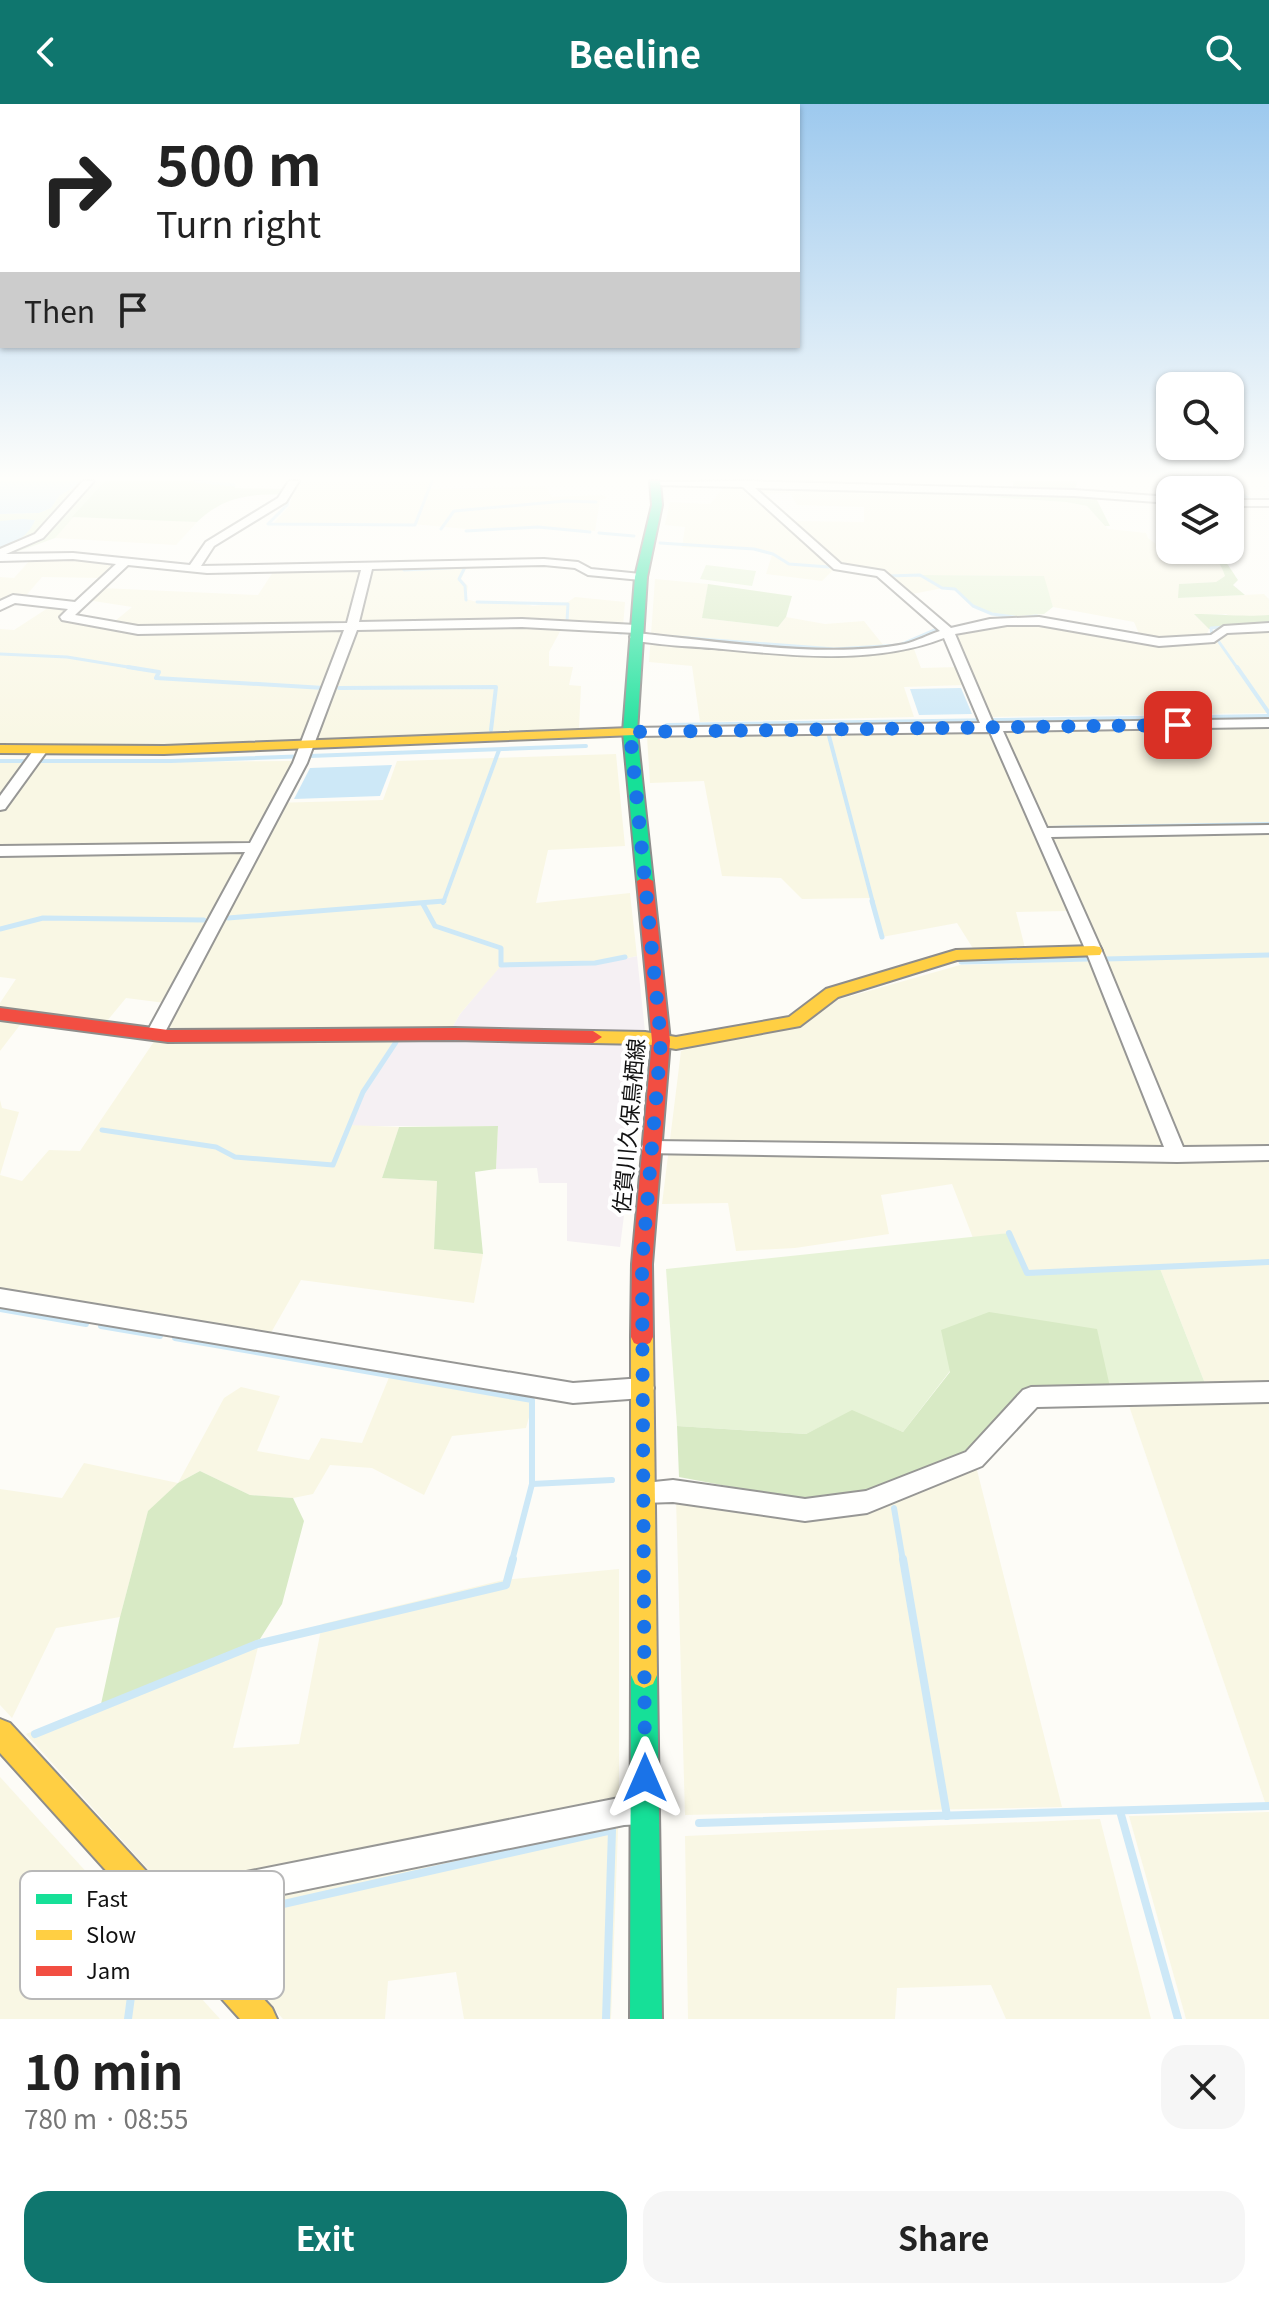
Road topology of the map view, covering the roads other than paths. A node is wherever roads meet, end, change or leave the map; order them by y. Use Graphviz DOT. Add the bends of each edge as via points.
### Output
graph roads {
  1 [pos="116,570"];
  2 [pos="366,570"];
  3 [pos="586,570"];
  4 [pos="642,570"];
  5 [pos="862,570"];
  6 [pos="641,577"];
  7 [pos="0,606"];
  8 [pos="76,606"];
  9 [pos="352,626"];
  10 [pos="1269,627"];
  11 [pos="948,632"];
  12 [pos="636,633"];
  13 [pos="1269,723"];
  14 [pos="989,724"];
  15 [pos="630,732"];
  16 [pos="0,749"];
  17 [pos="304,753"];
  18 [pos="34,759"];
  19 [pos="0,806"];
  20 [pos="1269,829"];
  21 [pos="1042,833"];
  22 [pos="255,847"];
  23 [pos="0,851"];
  24 [pos="1094,951"];
  25 [pos="0,1014"];
  26 [pos="155,1034"];
  27 [pos="661,1041"];
  28 [pos="651,1148"];
  29 [pos="1269,1153"];
  30 [pos="1177,1155"];
  31 [pos="0,1298"];
  32 [pos="643,1388"];
  33 [pos="1269,1392"];
  34 [pos="643,1492"];
  35 [pos="0,1733"];
  36 [pos="645,1810"];
  37 [pos="126,1871"];
  38 [pos="284,1879"];
  39 [pos="243,1999"];
  40 [pos="261,2019"];
  41 [pos="646,2019"];
  1 -- 8 [label="street"];
  2 -- 9 [label="street"];
  3 -- 6 [label="street"];
  4 -- 6 [label="main road, 佐賀川久保鳥栖線"];
  5 -- 11 [label="street" via="880,573"];
  6 -- 12 [label="main road, 佐賀川久保鳥栖線"];
  7 -- 8 [label="street" via="13,599"];
  8 -- 9 [label="street" via="66,617 138,630"];
  9 -- 12 [label="street" via="522,623"];
  9 -- 17 [label="street"];
  10 -- 11 [label="street" via="1159,642 1033,619"];
  11 -- 12 [label="street" via="902,648 837,652"];
  11 -- 14 [label="street"];
  12 -- 15 [label="main road, 佐賀川久保鳥栖線"];
  13 -- 14 [label="street"];
  14 -- 15 [label="street"];
  14 -- 21 [label="street"];
  15 -- 17 [label="main road"];
  15 -- 27 [label="main road, 佐賀川久保鳥栖線"];
  16 -- 18 [label="main road"];
  17 -- 18 [label="main road"];
  17 -- 22 [label="street"];
  18 -- 19 [label="street"];
  20 -- 21 [label="street"];
  21 -- 24 [label="street"];
  22 -- 23 [label="street"];
  22 -- 26 [label="street"];
  24 -- 27 [label="main road" via="956,955 832,993 794,1022 676,1043"];
  24 -- 30 [label="street"];
  25 -- 26 [label="main road"];
  26 -- 27 [label="main road" via="455,1034"];
  27 -- 28 [label="main road, 佐賀川久保鳥栖線"];
  28 -- 30 [label="street" via="804,1146"];
  28 -- 32 [label="main road, 佐賀川久保鳥栖線" via="642,1264"];
  29 -- 30 [label="street"];
  31 -- 32 [label="street" via="573,1393"];
  32 -- 34 [label="main road, 佐賀川久保鳥栖線"];
  33 -- 34 [label="street" via="1031,1397 974,1459 867,1502 805,1510 673,1491"];
  34 -- 36 [label="main road, 佐賀川久保鳥栖線"];
  35 -- 37 [label="main road"];
  36 -- 38 [label="street"];
  36 -- 41 [label="main road, 佐賀川久保鳥栖線"];
  39 -- 40 [label="main road"];
}
